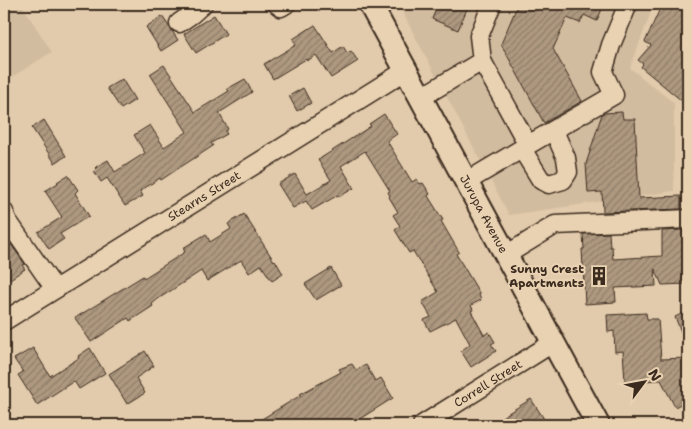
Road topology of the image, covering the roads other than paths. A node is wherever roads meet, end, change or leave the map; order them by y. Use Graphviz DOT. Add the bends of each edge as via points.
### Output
graph roads {
  1 [pos="203,4"];
  2 [pos="277,4"];
  3 [pos="286,4"];
  4 [pos="370,4"];
  5 [pos="492,4"];
  6 [pos="628,4"];
  7 [pos="179,23"];
  8 [pos="482,61"];
  9 [pos="405,71"];
  10 [pos="420,98"];
  11 [pos="554,131"];
  12 [pos="525,147"];
  13 [pos="466,182"];
  14 [pos="4,212"];
  15 [pos="688,219"];
  16 [pos="506,255"];
  17 [pos="55,289"];
  18 [pos="4,321"];
  19 [pos="554,342"];
  20 [pos="422,425"];
  21 [pos="598,425"];
  1 -- 7 [label="street"];
  2 -- 3 [label="street" via="281,7"];
  4 -- 9 [label="main road, Jurupa Avenue"];
  5 -- 8 [label="street" via="478,36"];
  6 -- 11 [label="street" via="603,72 614,95"];
  8 -- 10 [label="street"];
  8 -- 12 [label="street"];
  9 -- 10 [label="main road, Jurupa Avenue"];
  9 -- 17 [label="street, Stearns Street"];
  10 -- 13 [label="main road, Jurupa Avenue"];
  11 -- 12 [label="street"];
  11 -- 12 [label="street" via="566,158 568,172 563,180 549,184 540,180"];
  12 -- 13 [label="street"];
  13 -- 16 [label="main road, Jurupa Avenue"];
  14 -- 17 [label="street"];
  15 -- 16 [label="street" via="555,225"];
  16 -- 19 [label="main road, Jurupa Avenue"];
  17 -- 18 [label="street, Stearns Street"];
  19 -- 20 [label="street, Correll Street"];
  19 -- 21 [label="main road, Jurupa Avenue"];
}
